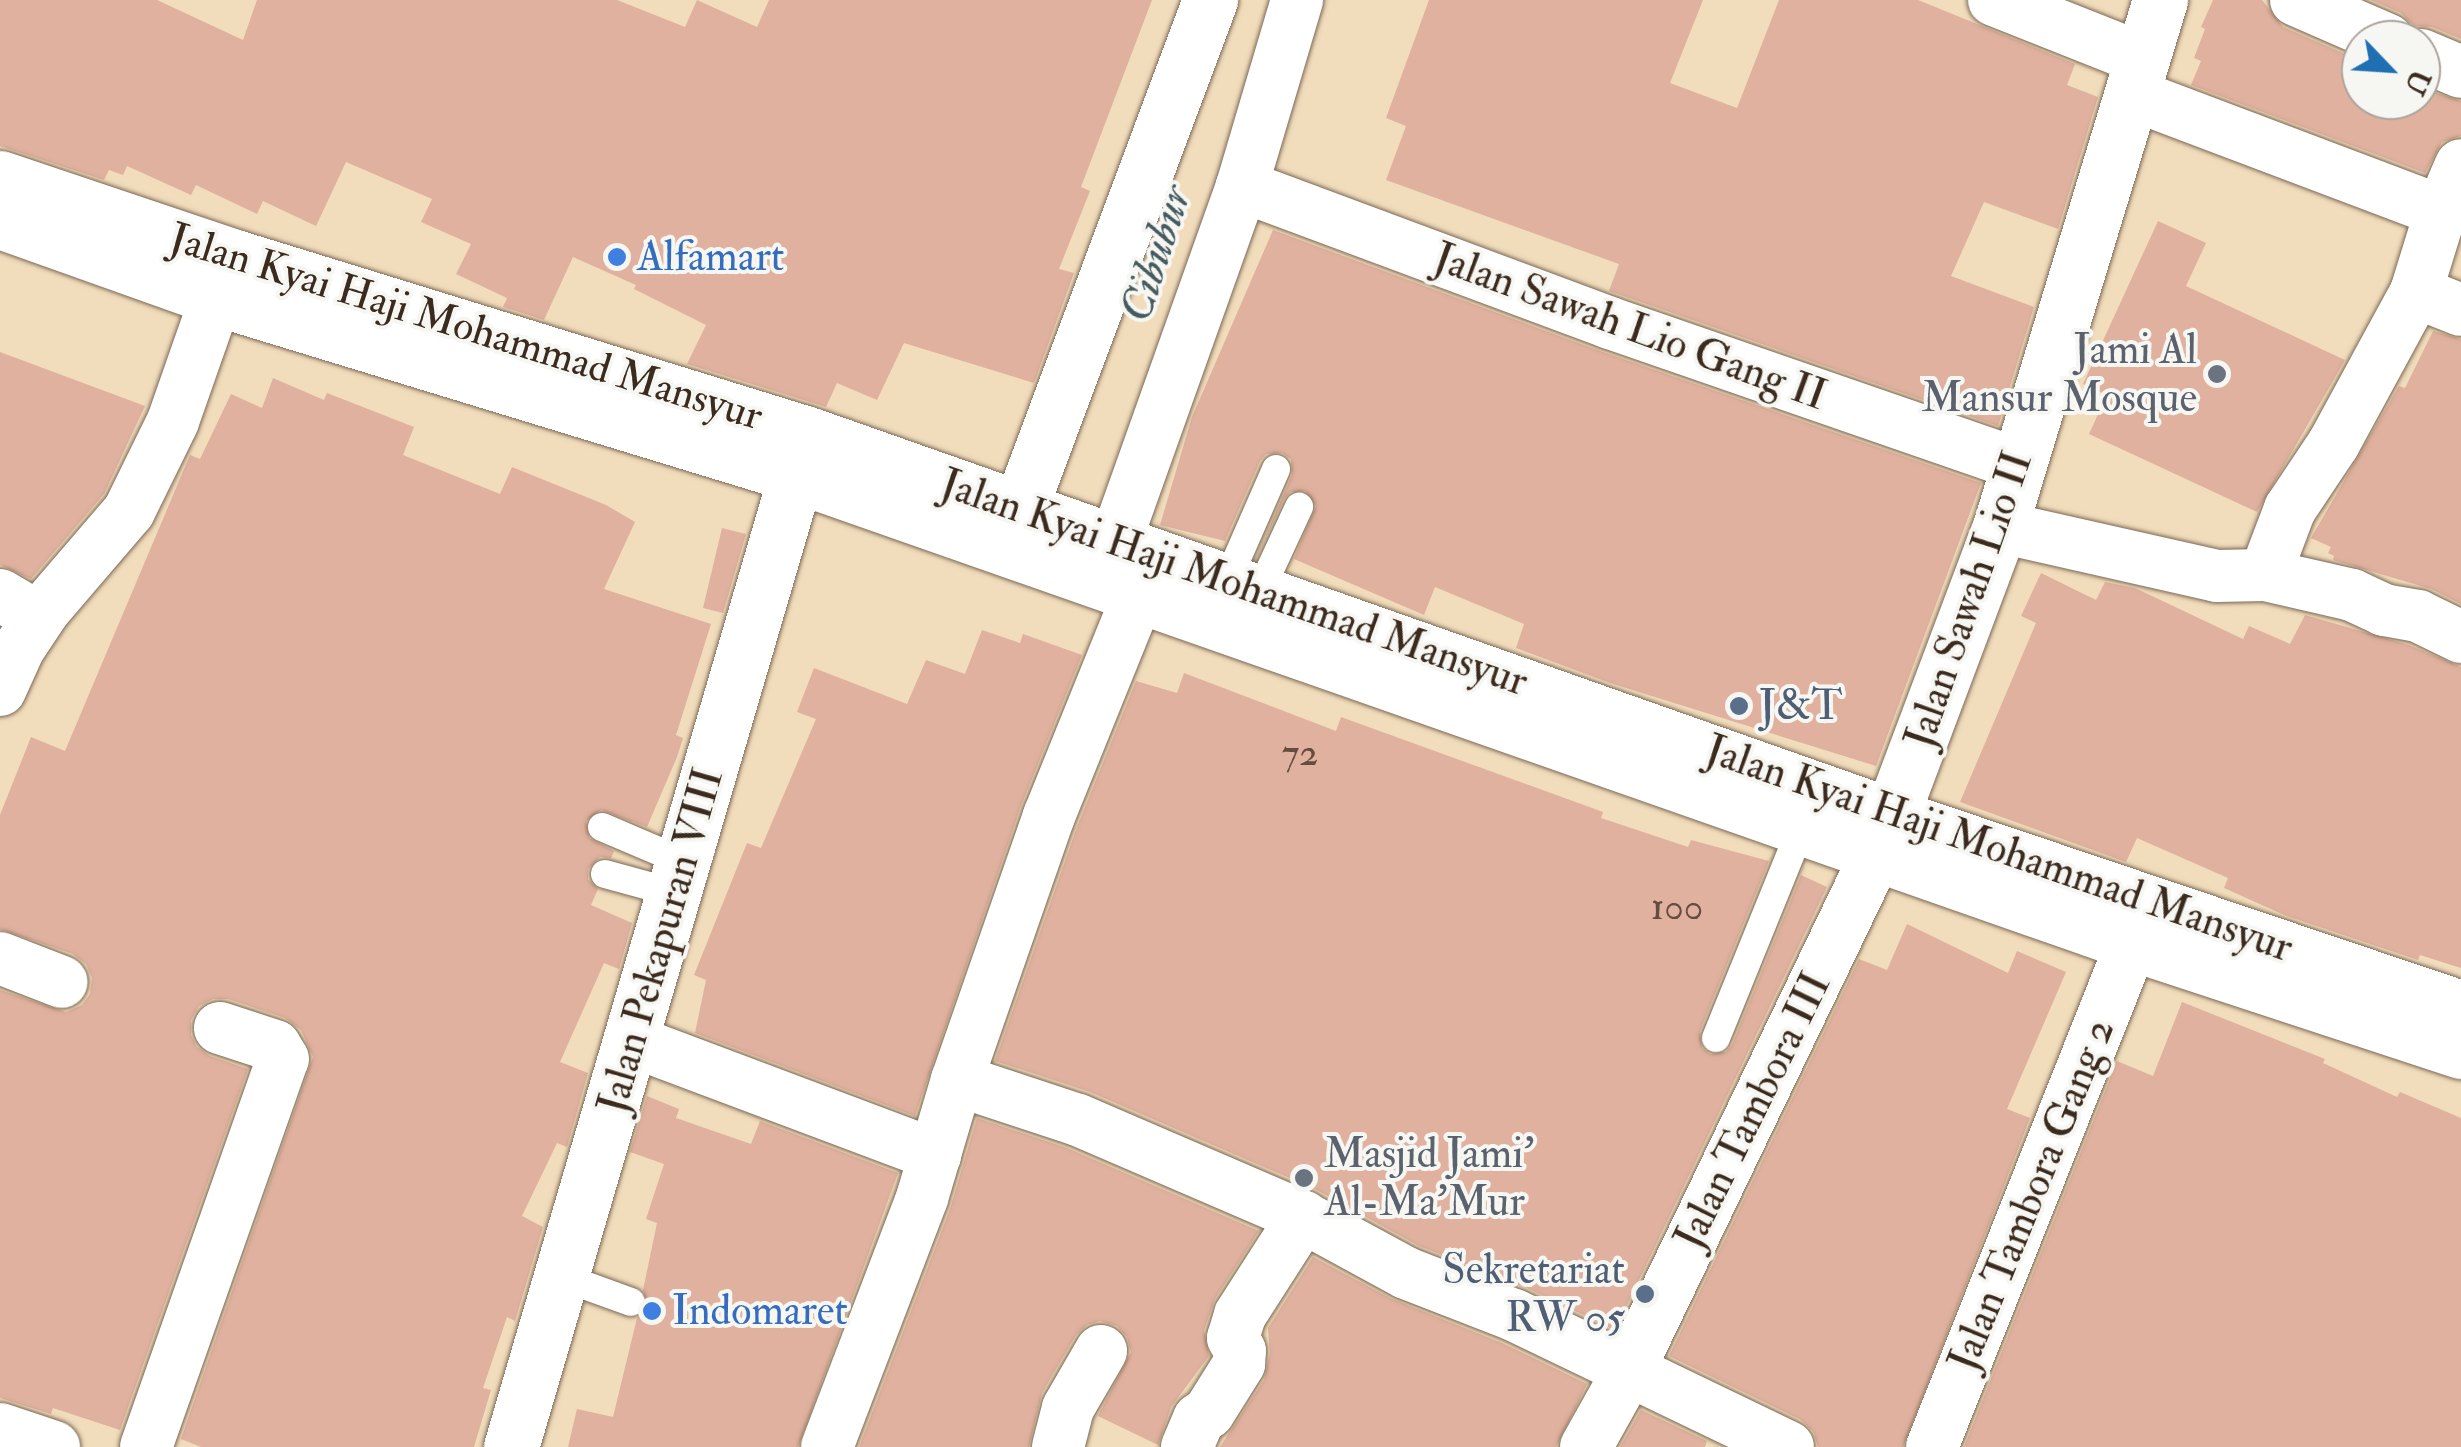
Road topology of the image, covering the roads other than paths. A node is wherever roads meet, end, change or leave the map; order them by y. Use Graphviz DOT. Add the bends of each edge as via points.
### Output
graph roads {
  1 [pos="1210,0"];
  2 [pos="1297,0"];
  3 [pos="1994,0"];
  4 [pos="2160,0"];
  5 [pos="2296,0"];
  6 [pos="2342,20"];
  7 [pos="2137,76"];
  8 [pos="0,178"];
  9 [pos="1242,186"];
  10 [pos="2451,188"];
  11 [pos="0,221"];
  12 [pos="116,240"];
  13 [pos="225,278"];
  14 [pos="2438,301"];
  15 [pos="802,454"];
  16 [pos="2018,465"];
  17 [pos="1276,469"];
  18 [pos="1298,506"];
  19 [pos="2000,527"];
  20 [pos="1013,528"];
  21 [pos="1116,540"];
  22 [pos="2265,575"];
  23 [pos="1244,585"];
  24 [pos="1138,596"];
  25 [pos="20,606"];
  26 [pos="2461,637"];
  27 [pos="0,690"];
  28 [pos="1809,805"];
  29 [pos="602,827"];
  30 [pos="1885,834"];
  31 [pos="605,874"];
  32 [pos="680,878"];
  33 [pos="2132,943"];
  34 [pos="0,958"];
  35 [pos="62,982"];
  36 [pos="2461,1008"];
  37 [pos="220,1028"];
  38 [pos="1716,1038"];
  39 [pos="632,1041"];
  40 [pos="2461,1050"];
  41 [pos="957,1080"];
  42 [pos="935,1154"];
  43 [pos="1303,1217"];
  44 [pos="562,1277"];
  45 [pos="631,1302"];
  46 [pos="1102,1350"];
  47 [pos="1621,1366"];
  48 [pos="0,1429"];
  49 [pos="54,1447"];
  50 [pos="146,1447"];
  51 [pos="511,1447"];
  52 [pos="826,1447"];
  53 [pos="1058,1447"];
  54 [pos="1187,1447"];
  55 [pos="1586,1447"];
  56 [pos="1788,1447"];
  57 [pos="1932,1447"];
  1 -- 20 [label="main road"];
  2 -- 9 [label="street"];
  3 -- 7 [label="street"];
  4 -- 7 [label="main road, Jalan Sawah Lio II"];
  5 -- 6 [label="street"];
  7 -- 10 [label="street"];
  7 -- 16 [label="main road, Jalan Sawah Lio II"];
  8 -- 12 [label="main road, Jalan Kyai Haji Mohammad Mansyur"];
  9 -- 16 [label="street, Jalan Sawah Lio Gang II"];
  9 -- 21 [label="street"];
  10 -- 14 [label="street"];
  11 -- 12 [label="main road, Jalan Kyai Haji Mohammad Mansyur"];
  12 -- 13 [label="main road, Jalan Kyai Haji Mohammad Mansyur"];
  13 -- 15 [label="main road, Jalan Kyai Haji Mohammad Mansyur"];
  13 -- 25 [label="street" via="173,421 129,511"];
  14 -- 22 [label="street" via="2290,509"];
  15 -- 20 [label="main road, Jalan Kyai Haji Mohammad Mansyur"];
  15 -- 32 [label="main road, Jalan Pekapuran VIII"];
  16 -- 19 [label="main road, Jalan Sawah Lio II"];
  17 -- 23 [label="lane"];
  18 -- 23 [label="lane"];
  19 -- 22 [label="street" via="2217,576"];
  19 -- 30 [label="main road, Jalan Sawah Lio II"];
  20 -- 21 [label="main road, Jalan Kyai Haji Mohammad Mansyur"];
  20 -- 24 [label="main road, Jalan Kyai Haji Mohammad Mansyur"];
  21 -- 23 [label="main road, Jalan Kyai Haji Mohammad Mansyur"];
  22 -- 26 [label="street" via="2352,595"];
  23 -- 28 [label="main road, Jalan Kyai Haji Mohammad Mansyur"];
  24 -- 28 [label="main road, Jalan Kyai Haji Mohammad Mansyur"];
  24 -- 41 [label="street" via="1049,816"];
  25 -- 27 [label="street" via="19,648"];
  28 -- 30 [label="main road, Jalan Kyai Haji Mohammad Mansyur"];
  28 -- 38 [label="lane"];
  29 -- 32 [label="lane"];
  30 -- 33 [label="main road, Jalan Kyai Haji Mohammad Mansyur"];
  30 -- 36 [label="main road, Jalan Kyai Haji Mohammad Mansyur"];
  30 -- 47 [label="street, Jalan Tambora III"];
  31 -- 32 [label="lane"];
  32 -- 39 [label="main road, Jalan Pekapuran VIII"];
  33 -- 40 [label="main road, Jalan Kyai Haji Mohammad Mansyur"];
  33 -- 57 [label="street, Jalan Tambora Gang 2"];
  34 -- 35 [label="street"];
  37 -- 50 [label="street" via="275,1046 283,1059"];
  39 -- 42 [label="street"];
  39 -- 44 [label="main road, Jalan Pekapuran VIII"];
  41 -- 42 [label="street"];
  41 -- 43 [label="street" via="1078,1120"];
  42 -- 52 [label="street"];
  43 -- 47 [label="street" via="1406,1273"];
  43 -- 54 [label="street" via="1240,1315 1233,1338 1239,1364"];
  44 -- 45 [label="lane"];
  44 -- 51 [label="main road, Jalan Pekapuran VIII"];
  46 -- 53 [label="street" via="1068,1408"];
  47 -- 55 [label="street, Jalan Tambora III"];
  47 -- 56 [label="street"];
  48 -- 49 [label="street"];
}
